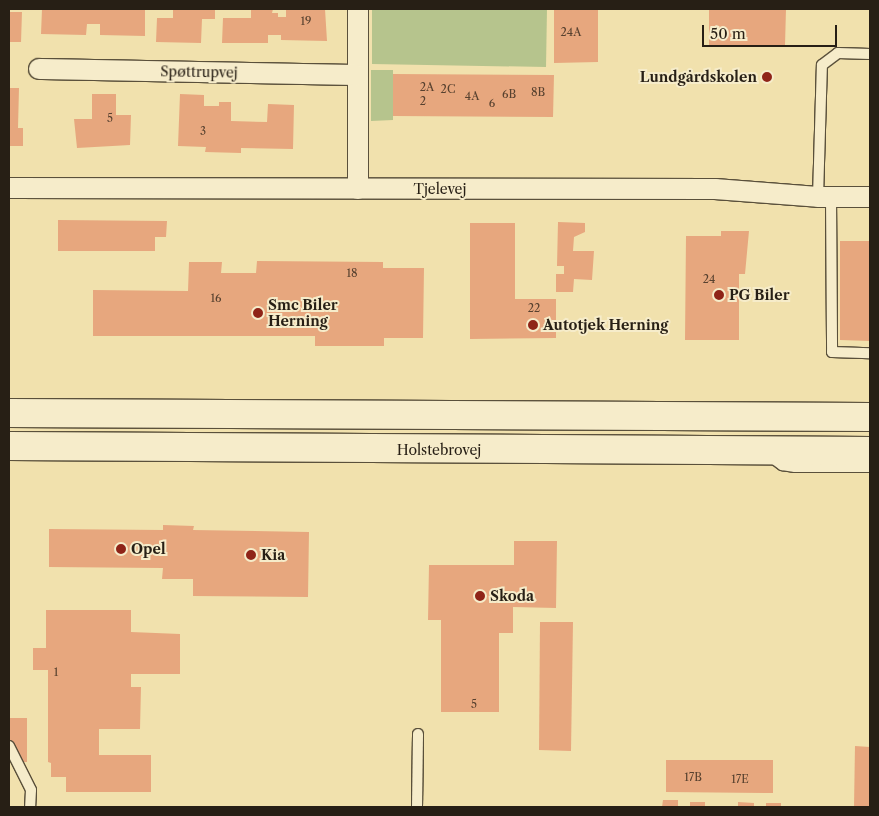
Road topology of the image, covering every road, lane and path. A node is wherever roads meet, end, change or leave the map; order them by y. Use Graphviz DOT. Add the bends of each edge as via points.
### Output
graph roads {
  1 [pos="358,9"];
  2 [pos="870,54"];
  3 [pos="39,69"];
  4 [pos="358,75"];
  5 [pos="9,188"];
  6 [pos="358,189"];
  7 [pos="825,197"];
  8 [pos="870,197"];
  9 [pos="870,353"];
  10 [pos="9,413"];
  11 [pos="870,417"];
  12 [pos="9,446"];
  13 [pos="762,451"];
  14 [pos="870,451"];
  15 [pos="870,468"];
  16 [pos="418,734"];
  17 [pos="9,746"];
  18 [pos="30,807"];
  19 [pos="417,807"];
  1 -- 4 [label="street"];
  2 -- 7 [label="lane" via="838,53 822,65"];
  3 -- 4 [label="street, Spøttrupvej"];
  4 -- 6 [label="street"];
  5 -- 6 [label="street, Tjelevej"];
  6 -- 7 [label="street, Tjelevej" via="715,188"];
  7 -- 8 [label="street, Tjelevej"];
  7 -- 9 [label="lane" via="832,352"];
  10 -- 11 [label="main road"];
  12 -- 13 [label="main road, Holstebrovej"];
  13 -- 14 [label="main road, Holstebrovej"];
  13 -- 15 [label="lane" via="782,465"];
  16 -- 19 [label="lane"];
  17 -- 18 [label="lane" via="30,790"];
}
